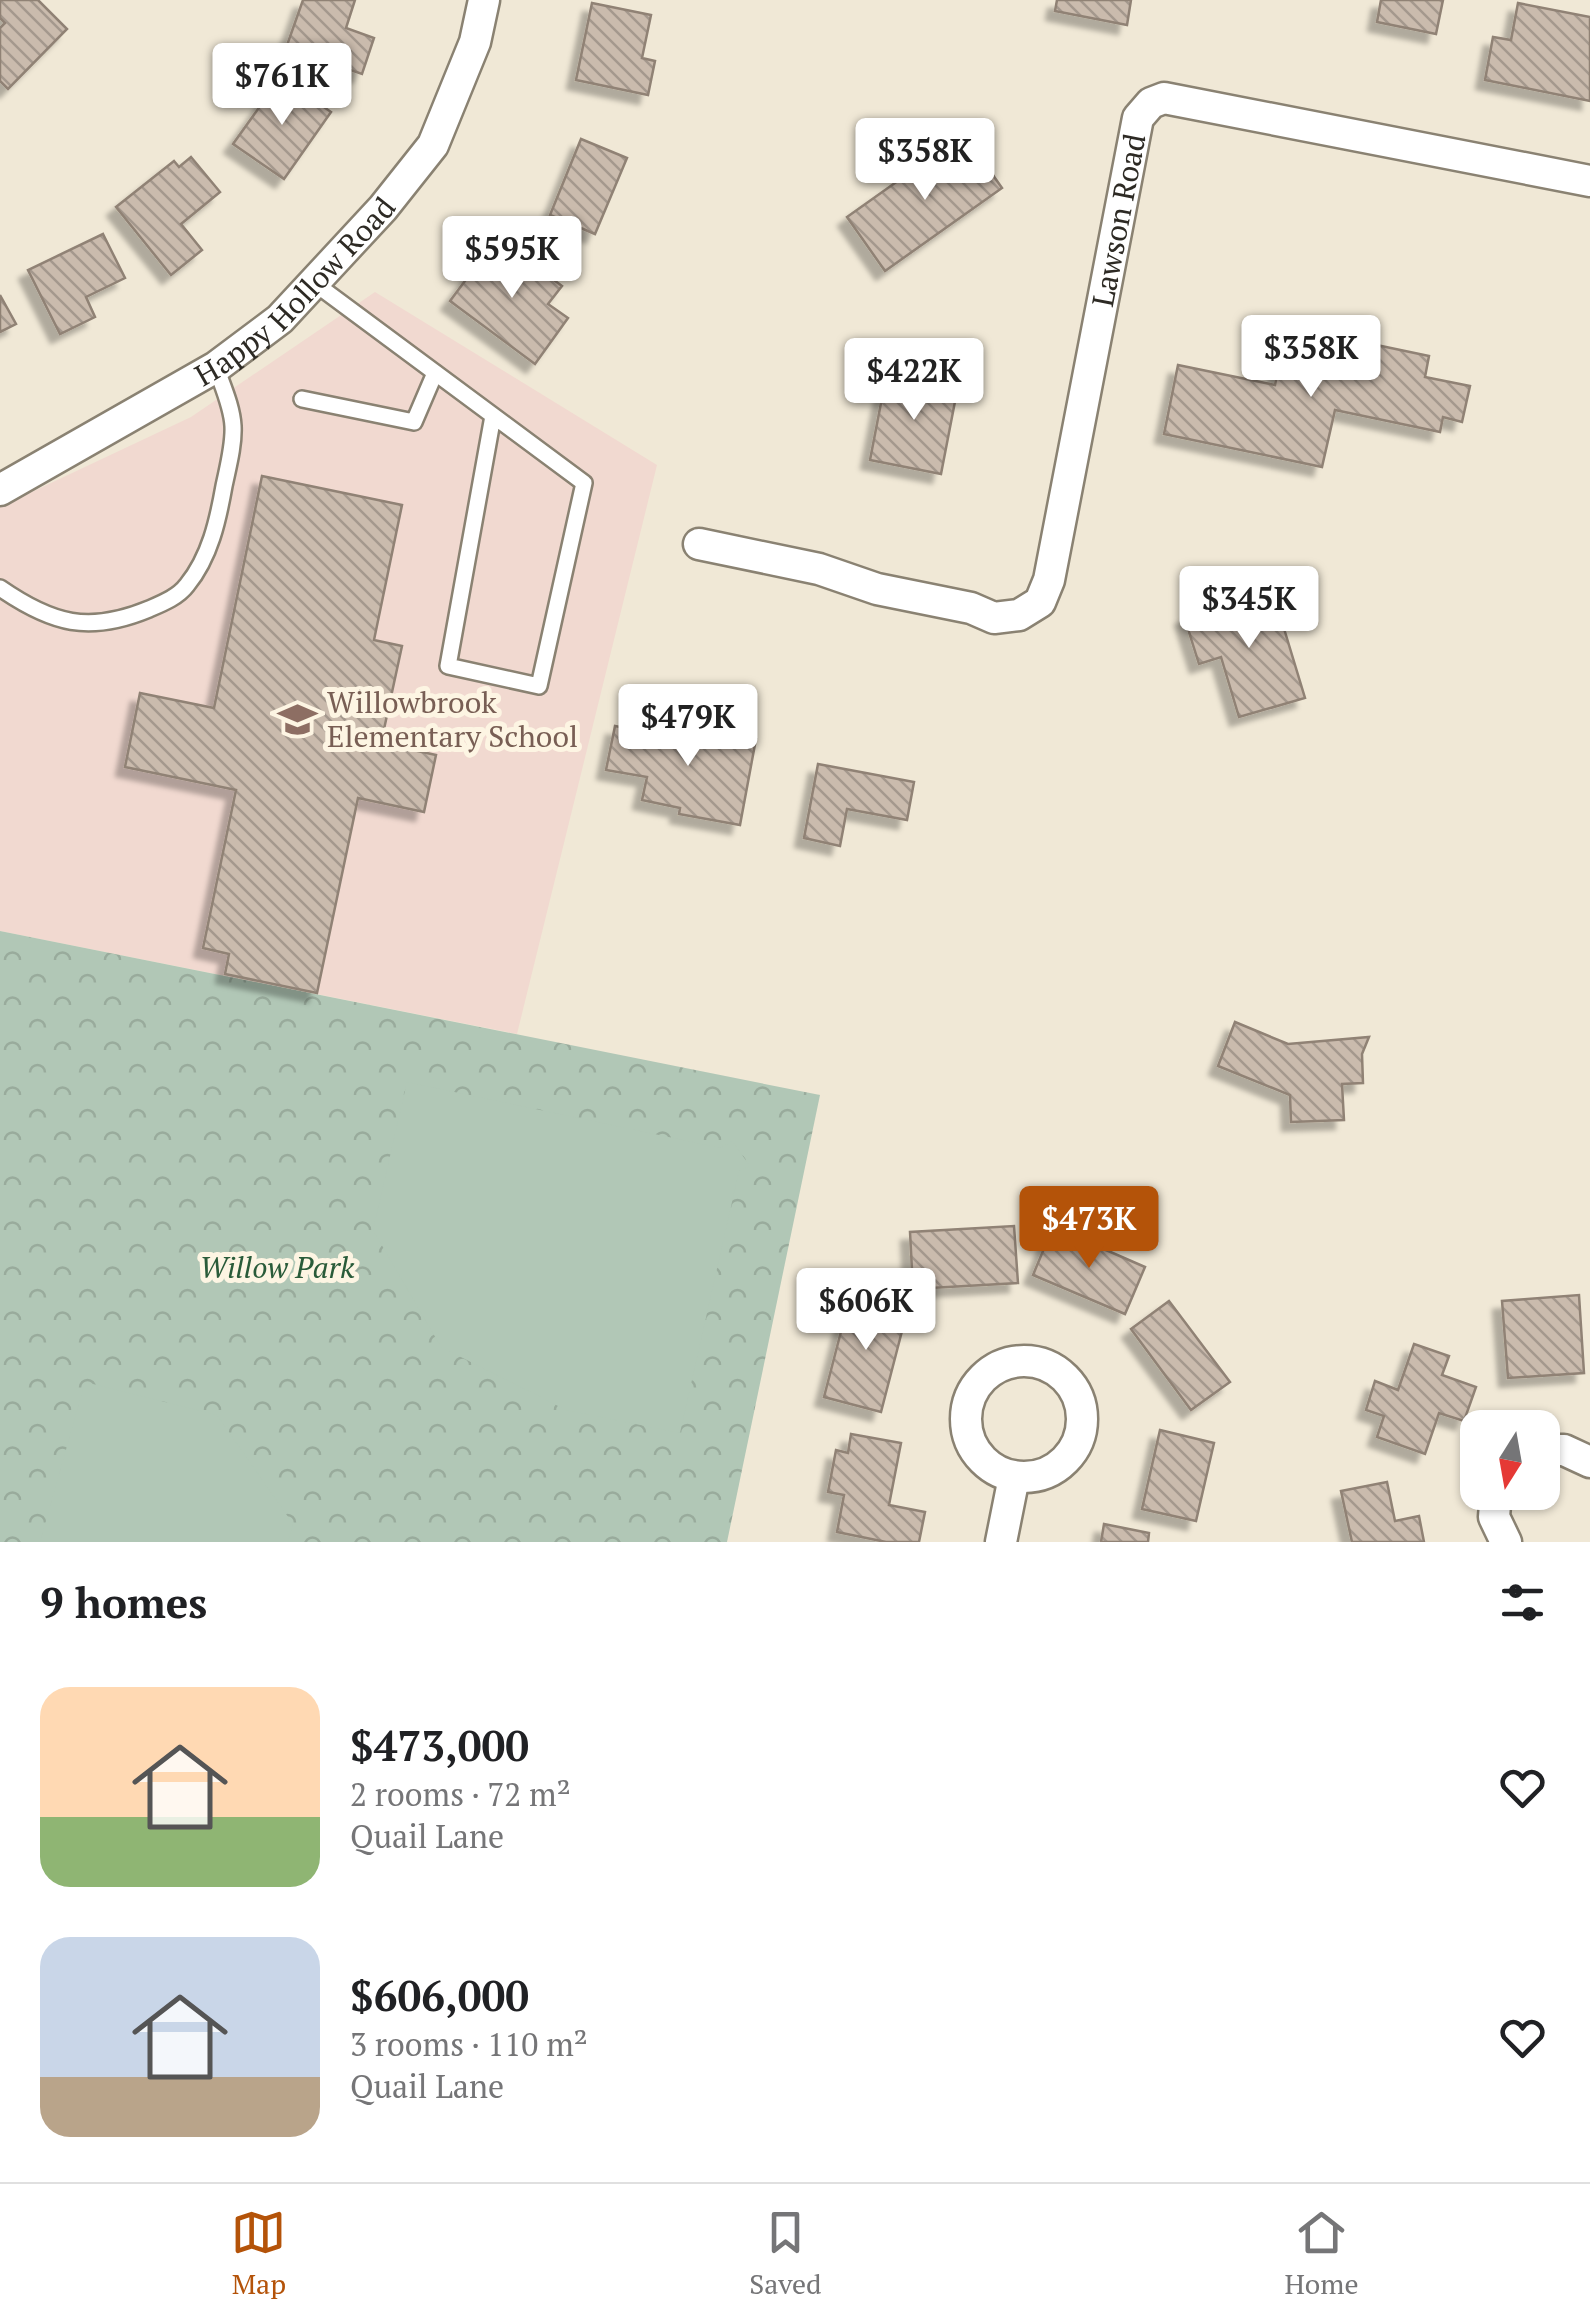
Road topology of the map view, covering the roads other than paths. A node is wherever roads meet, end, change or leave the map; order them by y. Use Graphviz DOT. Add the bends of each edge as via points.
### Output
graph roads {
  1 [pos="484,0"];
  2 [pos="1590,182"];
  3 [pos="313,282"];
  4 [pos="216,367"];
  5 [pos="435,373"];
  6 [pos="302,398"];
  7 [pos="493,416"];
  8 [pos="0,490"];
  9 [pos="699,544"];
  10 [pos="0,588"];
  11 [pos="1560,1450"];
  12 [pos="1590,1462"];
  13 [pos="1014,1477"];
  14 [pos="1495,1510"];
  15 [pos="1002,1542"];
  16 [pos="1506,1542"];
  1 -- 3 [label="street, Happy Hollow Road" via="433,145"];
  2 -- 9 [label="street, Lawson Road" via="1164,98 1151,103 1138,118 1040,602 1019,616 994,618 819,568"];
  3 -- 4 [label="street, Happy Hollow Road" via="280,319"];
  3 -- 5 [label="lane"];
  4 -- 8 [label="street, Happy Hollow Road"];
  4 -- 10 [label="lane" via="234,431 208,551 185,588 132,616 79,624 51,619"];
  5 -- 6 [label="lane" via="414,422"];
  5 -- 7 [label="lane"];
  7 -- 7 [label="lane" via="584,483 539,686 448,666"];
  11 -- 12 [label="street"];
  13 -- 15 [label="street"];
  14 -- 16 [label="street"];
}
